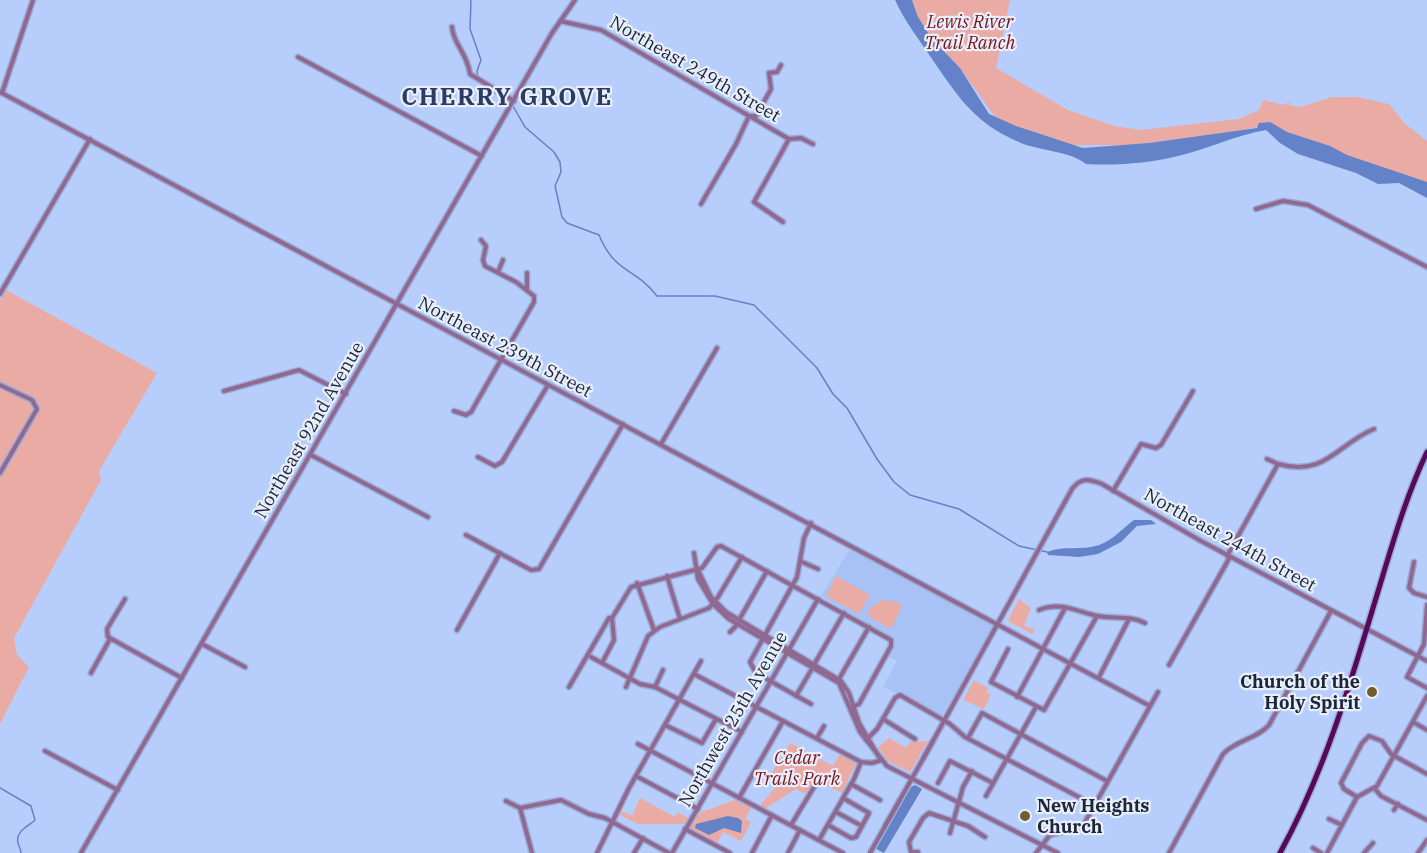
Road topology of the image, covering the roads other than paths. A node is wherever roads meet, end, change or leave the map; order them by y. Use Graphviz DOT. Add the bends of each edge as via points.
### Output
graph roads {
  1 [pos="33,0"];
  2 [pos="575,0"];
  3 [pos="560,21"];
  4 [pos="452,27"];
  5 [pos="298,57"];
  6 [pos="781,65"];
  7 [pos="1,92"];
  8 [pos="514,101"];
  9 [pos="749,116"];
  10 [pos="90,139"];
  11 [pos="789,139"];
  12 [pos="813,144"];
  13 [pos="482,156"];
  14 [pos="701,204"];
  15 [pos="1256,209"];
  16 [pos="783,222"];
  17 [pos="481,240"];
  18 [pos="502,260"];
  19 [pos="1427,267"];
  20 [pos="499,273"];
  21 [pos="527,273"];
  22 [pos="526,289"];
  23 [pos="0,294"];
  24 [pos="397,305"];
  25 [pos="717,348"];
  26 [pos="501,360"];
  27 [pos="0,385"];
  28 [pos="548,385"];
  29 [pos="224,391"];
  30 [pos="1192,391"];
  31 [pos="346,394"];
  32 [pos="454,411"];
  33 [pos="623,424"];
  34 [pos="1374,429"];
  35 [pos="661,444"];
  36 [pos="1427,452"];
  37 [pos="311,455"];
  38 [pos="478,457"];
  39 [pos="1267,459"];
  40 [pos="1278,464"];
  41 [pos="0,473"];
  42 [pos="1113,491"];
  43 [pos="428,517"];
  44 [pos="811,524"];
  45 [pos="466,535"];
  46 [pos="500,553"];
  47 [pos="694,553"];
  48 [pos="1229,556"];
  49 [pos="742,557"];
  50 [pos="802,562"];
  51 [pos="1414,562"];
  52 [pos="698,569"];
  53 [pos="818,569"];
  54 [pos="768,571"];
  55 [pos="667,576"];
  56 [pos="634,584"];
  57 [pos="793,585"];
  58 [pos="1427,597"];
  59 [pos="818,598"];
  60 [pos="125,599"];
  61 [pos="714,603"];
  62 [pos="1427,606"];
  63 [pos="1066,607"];
  64 [pos="1039,610"];
  65 [pos="1331,611"];
  66 [pos="844,613"];
  67 [pos="1097,616"];
  68 [pos="612,618"];
  69 [pos="680,619"];
  70 [pos="1129,619"];
  71 [pos="738,622"];
  72 [pos="1145,623"];
  73 [pos="999,624"];
  74 [pos="869,627"];
  75 [pos="1366,629"];
  76 [pos="457,630"];
  77 [pos="655,630"];
  78 [pos="730,632"];
  79 [pos="763,636"];
  80 [pos="110,639"];
  81 [pos="202,644"];
  82 [pos="1044,648"];
  83 [pos="1008,649"];
  84 [pos="789,651"];
  85 [pos="1418,656"];
  86 [pos="591,657"];
  87 [pos="701,661"];
  88 [pos="1427,661"];
  89 [pos="1072,662"];
  90 [pos="602,663"];
  91 [pos="814,665"];
  92 [pos="1169,665"];
  93 [pos="245,667"];
  94 [pos="663,670"];
  95 [pos="91,673"];
  96 [pos="694,674"];
  97 [pos="1099,677"];
  98 [pos="182,678"];
  99 [pos="629,678"];
  100 [pos="838,680"];
  101 [pos="771,681"];
  102 [pos="569,687"];
  103 [pos="626,687"];
  104 [pos="655,687"];
  105 [pos="1427,688"];
  106 [pos="1158,692"];
  107 [pos="796,696"];
  108 [pos="1427,696"];
  109 [pos="1017,697"];
  110 [pos="680,699"];
  111 [pos="812,704"];
  112 [pos="1150,706"];
  113 [pos="756,707"];
  114 [pos="1036,707"];
  115 [pos="851,708"];
  116 [pos="716,718"];
  117 [pos="883,719"];
  118 [pos="945,720"];
  119 [pos="783,721"];
  120 [pos="1413,722"];
  121 [pos="665,724"];
  122 [pos="824,726"];
  123 [pos="1427,729"];
  124 [pos="742,732"];
  125 [pos="1020,734"];
  126 [pos="968,738"];
  127 [pos="817,739"];
  128 [pos="867,739"];
  129 [pos="915,739"];
  130 [pos="638,744"];
  131 [pos="651,750"];
  132 [pos="45,751"];
  133 [pos="1394,756"];
  134 [pos="1007,758"];
  135 [pos="881,759"];
  136 [pos="861,762"];
  137 [pos="972,771"];
  138 [pos="1427,774"];
  139 [pos="636,776"];
  140 [pos="911,780"];
  141 [pos="1107,781"];
  142 [pos="817,782"];
  143 [pos="713,783"];
  144 [pos="938,783"];
  145 [pos="993,783"];
  146 [pos="851,784"];
  147 [pos="1375,789"];
  148 [pos="118,790"];
  149 [pos="986,796"];
  150 [pos="1357,797"];
  151 [pos="739,798"];
  152 [pos="843,798"];
  153 [pos="880,800"];
  154 [pos="506,801"];
  155 [pos="958,803"];
  156 [pos="1398,804"];
  157 [pos="1094,805"];
  158 [pos="520,808"];
  159 [pos="698,809"];
  160 [pos="1394,810"];
  161 [pos="836,812"];
  162 [pos="772,815"];
  163 [pos="1329,819"];
  164 [pos="1427,820"];
  165 [pos="952,822"];
  166 [pos="614,823"];
  167 [pos="791,825"];
  168 [pos="828,825"];
  169 [pos="1342,825"];
  170 [pos="862,826"];
  171 [pos="685,829"];
  172 [pos="800,830"];
  173 [pos="950,833"];
  174 [pos="985,837"];
  175 [pos="643,838"];
  176 [pos="819,840"];
  177 [pos="1427,840"];
  178 [pos="1373,843"];
  179 [pos="1041,844"];
  180 [pos="719,847"];
  181 [pos="1313,849"];
  182 [pos="918,852"];
  183 [pos="81,853"];
  184 [pos="532,853"];
  185 [pos="597,853"];
  186 [pos="634,853"];
  187 [pos="670,853"];
  188 [pos="715,853"];
  189 [pos="730,853"];
  190 [pos="752,853"];
  191 [pos="788,853"];
  192 [pos="843,853"];
  193 [pos="870,853"];
  194 [pos="1036,853"];
  195 [pos="1058,853"];
  196 [pos="1169,853"];
  197 [pos="1280,853"];
  198 [pos="1321,853"];
  199 [pos="1327,853"];
  200 [pos="1364,853"];
  201 [pos="1418,853"];
  1 -- 7 [label="street"];
  2 -- 3 [label="street, Northeast 92nd Avenue"];
  3 -- 8 [label="street, Northeast 92nd Avenue"];
  3 -- 9 [label="street, Northeast 249th Street" via="601,30"];
  4 -- 8 [label="street" via="455,40 466,55 470,74"];
  5 -- 13 [label="street"];
  6 -- 9 [label="street" via="777,72 769,73 771,89 756,116"];
  7 -- 10 [label="street, Northeast 239th Street"];
  8 -- 13 [label="street, Northeast 92nd Avenue"];
  9 -- 11 [label="street, Northeast 249th Street"];
  9 -- 14 [label="street"];
  10 -- 23 [label="street"];
  10 -- 24 [label="street, Northeast 239th Street"];
  11 -- 12 [label="street, Northeast 249th Street" via="801,138"];
  11 -- 16 [label="street" via="754,202"];
  13 -- 24 [label="street, Northeast 92nd Avenue"];
  15 -- 19 [label="street" via="1283,201 1308,205"];
  17 -- 20 [label="street" via="486,246 483,263"];
  18 -- 20 [label="street"];
  20 -- 22 [label="street"];
  21 -- 22 [label="street"];
  22 -- 26 [label="street" via="534,296 534,303"];
  24 -- 26 [label="street, Northeast 239th Street"];
  24 -- 31 [label="street, Northeast 92nd Avenue"];
  25 -- 35 [label="street"];
  26 -- 28 [label="street, Northeast 239th Street"];
  26 -- 32 [label="street" via="471,412 466,415"];
  27 -- 41 [label="street" via="32,400 37,409"];
  28 -- 33 [label="street, Northeast 239th Street"];
  28 -- 38 [label="street" via="502,462 495,466"];
  29 -- 31 [label="street" via="299,370"];
  30 -- 42 [label="street" via="1160,447 1140,445"];
  31 -- 37 [label="street, Northeast 92nd Avenue"];
  33 -- 35 [label="street, Northeast 239th Street"];
  33 -- 46 [label="street" via="542,567 536,570"];
  34 -- 40 [label="street" via="1322,463 1304,467"];
  35 -- 44 [label="street, Northeast 239th Street"];
  36 -- 75 [label="main road" via="1409,494"];
  37 -- 43 [label="street"];
  37 -- 81 [label="street, Northeast 92nd Avenue"];
  39 -- 40 [label="street"];
  40 -- 48 [label="street"];
  42 -- 48 [label="street, Northeast 244th Street"];
  42 -- 73 [label="street, Northeast 244th Street" via="1090,479 1080,481 1072,489"];
  44 -- 50 [label="street" via="804,538"];
  44 -- 73 [label="street, Northeast 239th Street"];
  45 -- 46 [label="street"];
  46 -- 76 [label="street"];
  47 -- 52 [label="street"];
  48 -- 65 [label="street, Northeast 244th Street"];
  48 -- 92 [label="street"];
  49 -- 52 [label="street" via="718,546 706,566"];
  49 -- 54 [label="street"];
  49 -- 61 [label="street"];
  50 -- 53 [label="street"];
  50 -- 57 [label="street"];
  51 -- 58 [label="street" via="1408,582 1410,590"];
  52 -- 55 [label="street"];
  52 -- 61 [label="street" via="698,579"];
  54 -- 57 [label="street"];
  54 -- 71 [label="street"];
  55 -- 56 [label="street"];
  55 -- 69 [label="street"];
  56 -- 68 [label="street"];
  56 -- 77 [label="street"];
  57 -- 59 [label="street"];
  57 -- 79 [label="street"];
  59 -- 66 [label="street"];
  59 -- 84 [label="street, Northwest 25th Avenue"];
  60 -- 80 [label="street" via="106,632"];
  61 -- 69 [label="street" via="702,612"];
  61 -- 71 [label="street"];
  62 -- 85 [label="street" via="1425,642"];
  63 -- 64 [label="street"];
  63 -- 67 [label="street"];
  63 -- 82 [label="street"];
  65 -- 75 [label="street, Northeast 244th Street"];
  65 -- 196 [label="street" via="1269,725 1223,754"];
  66 -- 74 [label="street"];
  66 -- 91 [label="street"];
  67 -- 70 [label="street"];
  67 -- 89 [label="street"];
  68 -- 90 [label="street" via="614,640"];
  68 -- 102 [label="street"];
  69 -- 77 [label="street"];
  70 -- 72 [label="street"];
  70 -- 97 [label="street"];
  71 -- 78 [label="street"];
  71 -- 79 [label="street"];
  73 -- 82 [label="street, Northeast 239th Street"];
  73 -- 118 [label="street"];
  74 -- 100 [label="street"];
  74 -- 115 [label="street" via="892,642 862,699"];
  75 -- 85 [label="street, Northeast 244th Street"];
  75 -- 197 [label="main road" via="1320,767"];
  77 -- 99 [label="street" via="647,638"];
  79 -- 84 [label="street"];
  79 -- 101 [label="street" via="751,657 751,666"];
  80 -- 95 [label="street"];
  80 -- 98 [label="street"];
  81 -- 93 [label="street"];
  81 -- 98 [label="street, Northeast 92nd Avenue"];
  82 -- 89 [label="street, Northeast 239th Street"];
  82 -- 109 [label="street"];
  83 -- 109 [label="street" via="991,681"];
  84 -- 91 [label="street"];
  84 -- 101 [label="street, Northwest 25th Avenue"];
  85 -- 88 [label="street, Northeast 244th Street"];
  85 -- 105 [label="street" via="1407,677"];
  86 -- 90 [label="street"];
  87 -- 96 [label="street"];
  89 -- 97 [label="street, Northeast 239th Street"];
  89 -- 114 [label="street" via="1044,710"];
  90 -- 99 [label="street"];
  91 -- 100 [label="street"];
  91 -- 107 [label="street"];
  94 -- 104 [label="street"];
  96 -- 110 [label="street"];
  96 -- 113 [label="street"];
  97 -- 112 [label="street, Northeast 239th Street"];
  98 -- 148 [label="street, Northeast 92nd Avenue"];
  99 -- 103 [label="street"];
  99 -- 104 [label="street"];
  100 -- 115 [label="street"];
  101 -- 107 [label="street"];
  101 -- 113 [label="street, Northwest 25th Avenue"];
  104 -- 110 [label="street"];
  106 -- 112 [label="street"];
  107 -- 111 [label="street"];
  108 -- 120 [label="street"];
  109 -- 114 [label="street"];
  110 -- 116 [label="street"];
  110 -- 121 [label="street"];
  112 -- 141 [label="street"];
  113 -- 119 [label="street"];
  113 -- 124 [label="street, Northwest 25th Avenue"];
  114 -- 125 [label="street"];
  115 -- 128 [label="street" via="852,719"];
  116 -- 121 [label="street" via="700,743"];
  116 -- 124 [label="street"];
  117 -- 118 [label="street" via="898,695"];
  117 -- 128 [label="street"];
  117 -- 129 [label="street"];
  118 -- 126 [label="street"];
  118 -- 140 [label="street"];
  119 -- 127 [label="street"];
  119 -- 151 [label="street"];
  120 -- 123 [label="street"];
  120 -- 133 [label="street"];
  121 -- 131 [label="street"];
  122 -- 127 [label="street"];
  124 -- 143 [label="street, Northwest 25th Avenue"];
  125 -- 126 [label="street" via="982,713"];
  125 -- 134 [label="street"];
  125 -- 141 [label="street"];
  126 -- 134 [label="street"];
  127 -- 136 [label="street"];
  128 -- 135 [label="street"];
  130 -- 131 [label="street"];
  131 -- 139 [label="street"];
  131 -- 143 [label="street"];
  132 -- 148 [label="street"];
  133 -- 138 [label="street"];
  133 -- 147 [label="street"];
  133 -- 150 [label="street" via="1380,739 1369,736 1362,743 1342,779 1342,786"];
  134 -- 145 [label="street"];
  134 -- 157 [label="street"];
  135 -- 136 [label="street" via="872,764"];
  135 -- 140 [label="street"];
  136 -- 146 [label="street"];
  137 -- 144 [label="street" via="950,761"];
  137 -- 145 [label="street"];
  137 -- 155 [label="street"];
  139 -- 159 [label="street"];
  139 -- 166 [label="street"];
  140 -- 155 [label="street"];
  140 -- 193 [label="street"];
  141 -- 157 [label="street"];
  142 -- 167 [label="street"];
  143 -- 151 [label="street"];
  143 -- 159 [label="street, Northwest 25th Avenue"];
  145 -- 149 [label="street"];
  146 -- 152 [label="street"];
  146 -- 153 [label="street"];
  147 -- 150 [label="street"];
  147 -- 156 [label="street"];
  148 -- 183 [label="street, Northeast 92nd Avenue"];
  150 -- 169 [label="street"];
  151 -- 162 [label="street"];
  152 -- 161 [label="street"];
  152 -- 170 [label="street" via="868,812"];
  154 -- 158 [label="street"];
  155 -- 165 [label="street"];
  155 -- 179 [label="street"];
  156 -- 160 [label="street"];
  156 -- 164 [label="street"];
  157 -- 179 [label="street" via="1078,828 1050,835"];
  158 -- 166 [label="street" via="558,799"];
  158 -- 184 [label="street"];
  159 -- 171 [label="street, Northwest 25th Avenue"];
  161 -- 168 [label="street"];
  161 -- 170 [label="street"];
  162 -- 167 [label="street"];
  162 -- 190 [label="street"];
  163 -- 169 [label="street"];
  165 -- 173 [label="street"];
  165 -- 174 [label="street"];
  165 -- 182 [label="street" via="928,814 909,841 911,852"];
  166 -- 175 [label="street"];
  166 -- 185 [label="street"];
  167 -- 172 [label="street"];
  168 -- 170 [label="street" via="853,839"];
  168 -- 176 [label="street"];
  169 -- 199 [label="street"];
  171 -- 180 [label="street"];
  171 -- 187 [label="street, Northwest 25th Avenue"];
  172 -- 176 [label="street"];
  172 -- 191 [label="street"];
  175 -- 186 [label="street"];
  175 -- 187 [label="street"];
  176 -- 192 [label="street"];
  177 -- 201 [label="street"];
  178 -- 200 [label="street"];
  179 -- 194 [label="street"];
  179 -- 195 [label="street"];
  180 -- 188 [label="street"];
  180 -- 189 [label="street"];
  181 -- 198 [label="street"];
}
